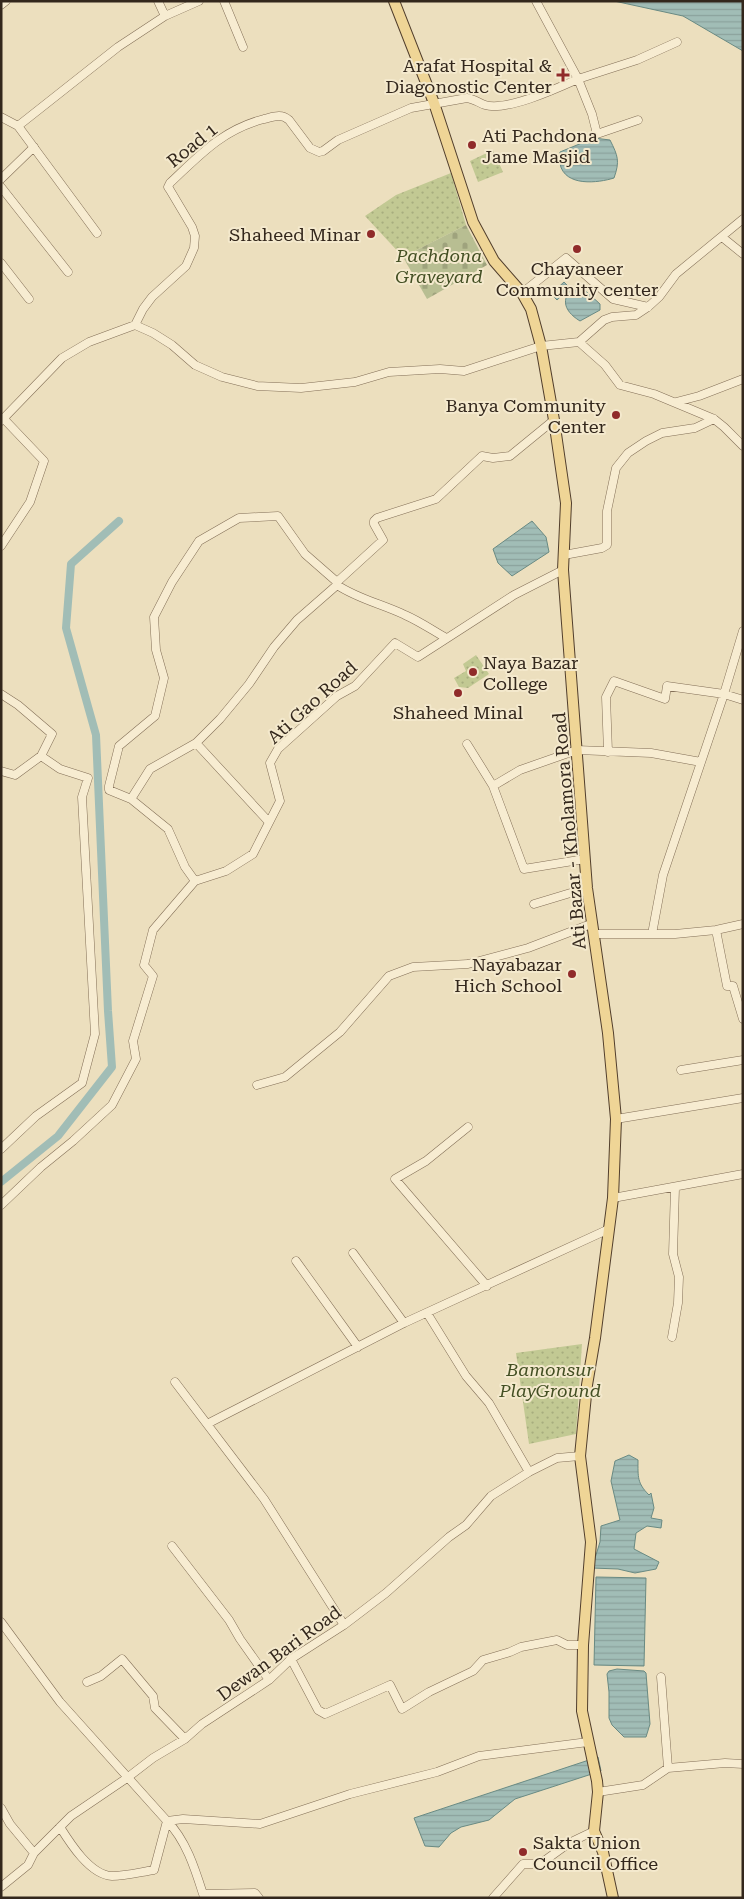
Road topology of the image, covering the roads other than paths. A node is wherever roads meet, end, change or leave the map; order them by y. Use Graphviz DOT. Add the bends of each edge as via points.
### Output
graph roads {
  1 [pos="6,1"];
  2 [pos="158,1"];
  3 [pos="199,1"];
  4 [pos="224,1"];
  5 [pos="394,1"];
  6 [pos="536,1"];
  7 [pos="1,4"];
  8 [pos="166,16"];
  9 [pos="676,42"];
  10 [pos="243,47"];
  11 [pos="578,78"];
  12 [pos="434,103"];
  13 [pos="1,117"];
  14 [pos="638,120"];
  15 [pos="18,126"];
  16 [pos="34,147"];
  17 [pos="1,179"];
  18 [pos="1,187"];
  19 [pos="743,220"];
  20 [pos="97,234"];
  21 [pos="722,237"];
  22 [pos="743,254"];
  23 [pos="1,263"];
  24 [pos="68,272"];
  25 [pos="522,293"];
  26 [pos="29,299"];
  27 [pos="648,307"];
  28 [pos="135,325"];
  29 [pos="579,342"];
  30 [pos="541,346"];
  31 [pos="743,379"];
  32 [pos="676,402"];
  33 [pos="714,419"];
  34 [pos="3,420"];
  35 [pos="554,420"];
  36 [pos="743,446"];
  37 [pos="1,546"];
  38 [pos="564,555"];
  39 [pos="563,570"];
  40 [pos="337,584"];
  41 [pos="743,631"];
  42 [pos="446,638"];
  43 [pos="1,694"];
  44 [pos="724,694"];
  45 [pos="743,700"];
  46 [pos="196,743"];
  47 [pos="467,744"];
  48 [pos="577,750"];
  49 [pos="608,752"];
  50 [pos="41,756"];
  51 [pos="701,762"];
  52 [pos="1,771"];
  53 [pos="493,786"];
  54 [pos="131,799"];
  55 [pos="268,821"];
  56 [pos="585,860"];
  57 [pos="195,881"];
  58 [pos="587,888"];
  59 [pos="534,904"];
  60 [pos="743,924"];
  61 [pos="592,929"];
  62 [pos="716,930"];
  63 [pos="652,934"];
  64 [pos="743,1019"];
  65 [pos="743,1060"];
  66 [pos="681,1070"];
  67 [pos="257,1085"];
  68 [pos="743,1098"];
  69 [pos="616,1119"];
  70 [pos="468,1127"];
  71 [pos="1,1149"];
  72 [pos="743,1174"];
  73 [pos="675,1188"];
  74 [pos="613,1198"];
  75 [pos="1,1205"];
  76 [pos="609,1229"];
  77 [pos="353,1253"];
  78 [pos="296,1261"];
  79 [pos="486,1286"];
  80 [pos="427,1313"];
  81 [pos="404,1323"];
  82 [pos="672,1336"];
  83 [pos="358,1347"];
  84 [pos="175,1382"];
  85 [pos="207,1424"];
  86 [pos="580,1456"];
  87 [pos="529,1472"];
  88 [pos="172,1546"];
  89 [pos="1,1622"];
  90 [pos="344,1625"];
  91 [pos="583,1645"];
  92 [pos="291,1659"];
  93 [pos="661,1677"];
  94 [pos="270,1680"];
  95 [pos="87,1682"];
  96 [pos="185,1739"];
  97 [pos="588,1745"];
  98 [pos="743,1764"];
  99 [pos="668,1768"];
  100 [pos="127,1778"];
  101 [pos="598,1792"];
  102 [pos="1,1808"];
  103 [pos="167,1821"];
  104 [pos="60,1827"];
  105 [pos="594,1830"];
  106 [pos="34,1854"];
  107 [pos="1,1887"];
  108 [pos="259,1898"];
  109 [pos="493,1898"];
  110 [pos="613,1898"];
  1 -- 7 [label="street"];
  2 -- 8 [label="street"];
  3 -- 8 [label="street"];
  4 -- 10 [label="street"];
  5 -- 12 [label="main road, Ati Bazar - Kholamora Road"];
  6 -- 11 [label="street"];
  8 -- 15 [label="street" via="118,47"];
  9 -- 11 [label="street" via="637,60"];
  11 -- 12 [label="street" via="509,104 485,105 467,98"];
  11 -- 14 [label="street" via="597,134"];
  12 -- 25 [label="main road, Ati Bazar - Kholamora Road" via="473,222 494,261"];
  12 -- 28 [label="street, Road 1" via="411,108 338,140 319,152 310,148 285,116 247,124 217,140 168,187 192,227 194,248 186,266 152,297"];
  13 -- 15 [label="street"];
  15 -- 16 [label="street"];
  16 -- 17 [label="street"];
  16 -- 20 [label="street"];
  18 -- 24 [label="street"];
  19 -- 21 [label="street"];
  21 -- 22 [label="street"];
  21 -- 27 [label="street" via="676,274"];
  23 -- 26 [label="street"];
  25 -- 27 [label="street" via="566,258 613,298"];
  25 -- 30 [label="main road, Ati Bazar - Kholamora Road" via="531,309"];
  27 -- 29 [label="street" via="636,315 604,320"];
  28 -- 30 [label="street" via="172,345 195,365 257,386 301,388 355,382 388,372 464,371"];
  28 -- 34 [label="street" via="89,342 62,358"];
  29 -- 30 [label="street"];
  29 -- 32 [label="street" via="605,365 620,385"];
  30 -- 35 [label="main road, Ati Bazar - Kholamora Road"];
  31 -- 32 [label="street"];
  32 -- 33 [label="street"];
  33 -- 36 [label="street"];
  33 -- 38 [label="street" via="695,428 662,433 628,453 616,468 607,512 607,545"];
  34 -- 37 [label="street" via="44,461 30,502"];
  35 -- 38 [label="main road, Ati Bazar - Kholamora Road" via="566,503"];
  35 -- 40 [label="street" via="510,456 482,456 436,499 374,520 383,540"];
  38 -- 39 [label="main road, Ati Bazar - Kholamora Road"];
  39 -- 42 [label="street" via="514,595"];
  39 -- 48 [label="main road, Ati Bazar - Kholamora Road"];
  40 -- 42 [label="street"];
  40 -- 46 [label="street" via="297,620 249,684"];
  40 -- 54 [label="street" via="306,554 278,516 239,518 199,541 154,617 156,650 164,678 155,716 119,746 109,790"];
  41 -- 44 [label="street"];
  42 -- 55 [label="street, Ati Gao Road" via="418,657 396,643 355,686 337,696 278,749 270,763 280,801"];
  43 -- 50 [label="street" via="52,734"];
  44 -- 45 [label="street"];
  44 -- 49 [label="street" via="667,686 665,699 614,681 606,697"];
  44 -- 51 [label="street"];
  46 -- 54 [label="street" via="150,769"];
  46 -- 55 [label="street"];
  47 -- 53 [label="street"];
  48 -- 49 [label="street"];
  48 -- 53 [label="street" via="520,770"];
  48 -- 56 [label="main road, Ati Bazar - Kholamora Road"];
  49 -- 51 [label="street" via="651,754"];
  50 -- 52 [label="street" via="15,775"];
  50 -- 71 [label="street" via="60,769 88,778 82,797 94,1034 82,1083 36,1116"];
  51 -- 63 [label="street" via="664,875"];
  53 -- 56 [label="street" via="524,869"];
  54 -- 57 [label="street" via="168,829"];
  55 -- 57 [label="street, Ati Gao Road" via="252,854 226,871"];
  56 -- 58 [label="main road, Ati Bazar - Kholamora Road"];
  57 -- 75 [label="street" via="153,930 144,965 153,976 133,1041 136,1059 112,1105"];
  58 -- 59 [label="street"];
  58 -- 61 [label="main road, Ati Bazar - Kholamora Road"];
  60 -- 62 [label="street"];
  61 -- 63 [label="street"];
  61 -- 67 [label="street" via="468,964 413,967 389,976 340,1032 285,1077"];
  61 -- 69 [label="main road, Ati Bazar - Kholamora Road" via="608,1033"];
  62 -- 63 [label="street"];
  62 -- 64 [label="street" via="726,986 733,986"];
  65 -- 66 [label="street"];
  68 -- 69 [label="street"];
  69 -- 74 [label="main road, Ati Bazar - Kholamora Road"];
  70 -- 79 [label="street" via="426,1161 395,1179"];
  72 -- 73 [label="street"];
  73 -- 74 [label="street"];
  73 -- 82 [label="street" via="673,1254 678,1277 678,1304"];
  74 -- 76 [label="main road, Ati Bazar - Kholamora Road"];
  76 -- 79 [label="street"];
  76 -- 86 [label="main road, Ati Bazar - Kholamora Road"];
  77 -- 81 [label="street"];
  78 -- 83 [label="street"];
  79 -- 80 [label="street"];
  80 -- 81 [label="street"];
  80 -- 87 [label="street" via="466,1376 489,1403"];
  81 -- 83 [label="street"];
  83 -- 85 [label="street"];
  84 -- 85 [label="street"];
  85 -- 90 [label="street" via="264,1498"];
  86 -- 87 [label="street, Dewan Bari Road" via="557,1458"];
  86 -- 91 [label="main road, Ati Bazar - Kholamora Road" via="591,1542"];
  87 -- 90 [label="street, Dewan Bari Road" via="491,1496 466,1525"];
  88 -- 94 [label="street"];
  89 -- 100 [label="street" via="60,1702"];
  90 -- 92 [label="street, Dewan Bari Road"];
  91 -- 92 [label="street" via="567,1645 558,1640 520,1646 483,1660 472,1671 402,1709 390,1685 325,1714 318,1710"];
  91 -- 97 [label="main road, Ati Bazar - Kholamora Road" via="582,1711"];
  92 -- 94 [label="street, Dewan Bari Road"];
  93 -- 99 [label="street"];
  94 -- 96 [label="street, Dewan Bari Road" via="202,1724"];
  95 -- 96 [label="street" via="101,1676 122,1659 153,1696 155,1708"];
  96 -- 100 [label="street, Dewan Bari Road" via="152,1758"];
  97 -- 101 [label="main road, Ati Bazar - Kholamora Road"];
  97 -- 103 [label="street" via="479,1756 437,1772 350,1794 260,1824 183,1819"];
  98 -- 99 [label="street"];
  99 -- 101 [label="street" via="643,1785"];
  100 -- 103 [label="street"];
  100 -- 104 [label="street, Dewan Bari Road"];
  101 -- 105 [label="main road"];
  102 -- 106 [label="street"];
  103 -- 104 [label="street" via="154,1870 111,1876 88,1863"];
  103 -- 108 [label="street" via="176,1830 203,1894 255,1893"];
  104 -- 106 [label="street, Dewan Bari Road"];
  105 -- 109 [label="street" via="540,1864 523,1864"];
  105 -- 110 [label="main road" via="603,1852"];
  106 -- 107 [label="street, Dewan Bari Road" via="28,1865"];
}
